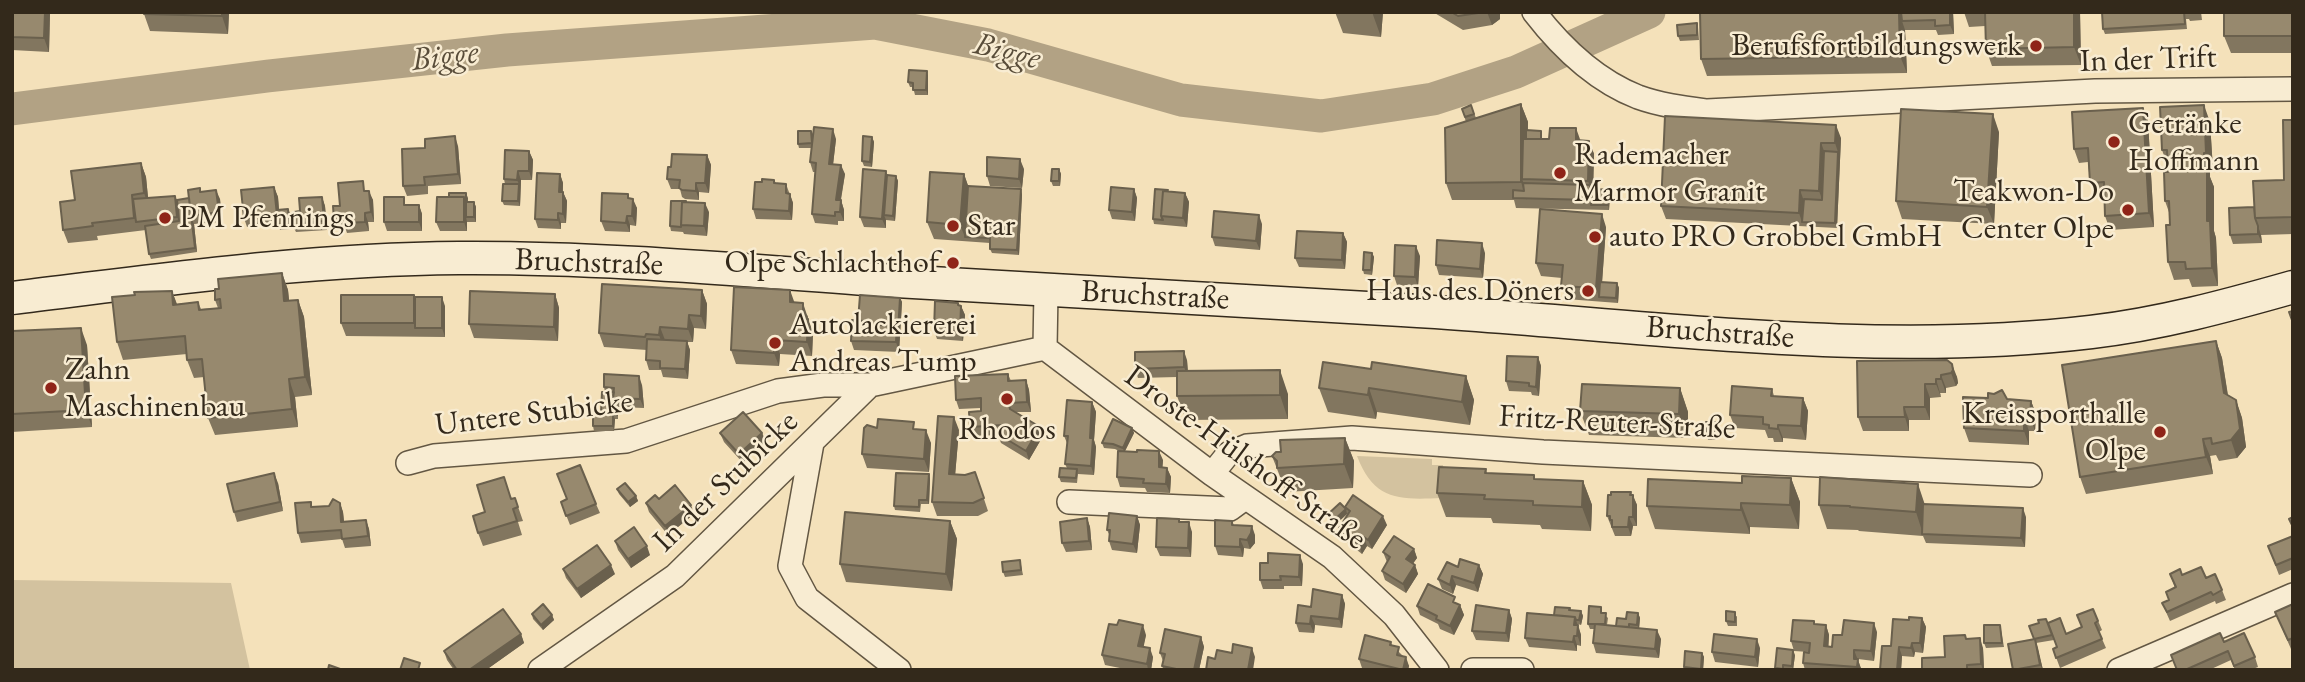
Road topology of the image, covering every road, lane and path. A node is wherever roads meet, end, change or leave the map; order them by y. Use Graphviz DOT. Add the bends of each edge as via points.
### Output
graph roads {
  1 [pos="1538,17"];
  2 [pos="2293,89"];
  3 [pos="2293,287"];
  4 [pos="1046,291"];
  5 [pos="12,298"];
  6 [pos="1045,348"];
  7 [pos="870,385"];
  8 [pos="812,443"];
  9 [pos="408,463"];
  10 [pos="1212,474"];
  11 [pos="2030,475"];
  12 [pos="1245,498"];
  13 [pos="1069,502"];
  14 [pos="2293,595"];
  15 [pos="540,670"];
  16 [pos="899,670"];
  17 [pos="1437,670"];
  18 [pos="1473,670"];
  19 [pos="1522,670"];
  20 [pos="2119,670"];
  1 -- 2 [label="street, In der Trift" via="1590,71 1638,97 1707,111 2095,91"];
  3 -- 4 [label="main road, Bruchstraße" via="2192,315 2127,327 1965,342 1839,341"];
  4 -- 5 [label="main road, Bruchstraße" via="606,262 461,258 340,262"];
  4 -- 6 [label="street"];
  6 -- 7 [label="street"];
  6 -- 10 [label="street, Droste-Hülshoff-Straße"];
  7 -- 8 [label="street, In der Stubicke"];
  7 -- 9 [label="street, Untere Stubicke" via="778,391 626,441 434,456"];
  8 -- 15 [label="street, In der Stubicke" via="675,576"];
  8 -- 16 [label="street" via="790,566 807,598"];
  10 -- 11 [label="street, Fritz-Reuter-Straße" via="1228,454 1247,446 1352,438 1544,452"];
  10 -- 12 [label="street, Droste-Hülshoff-Straße"];
  12 -- 13 [label="street" via="1230,509"];
  12 -- 17 [label="street, Droste-Hülshoff-Straße" via="1332,557 1394,615"];
  14 -- 20 [label="street"];
  18 -- 19 [label="street"];
}
